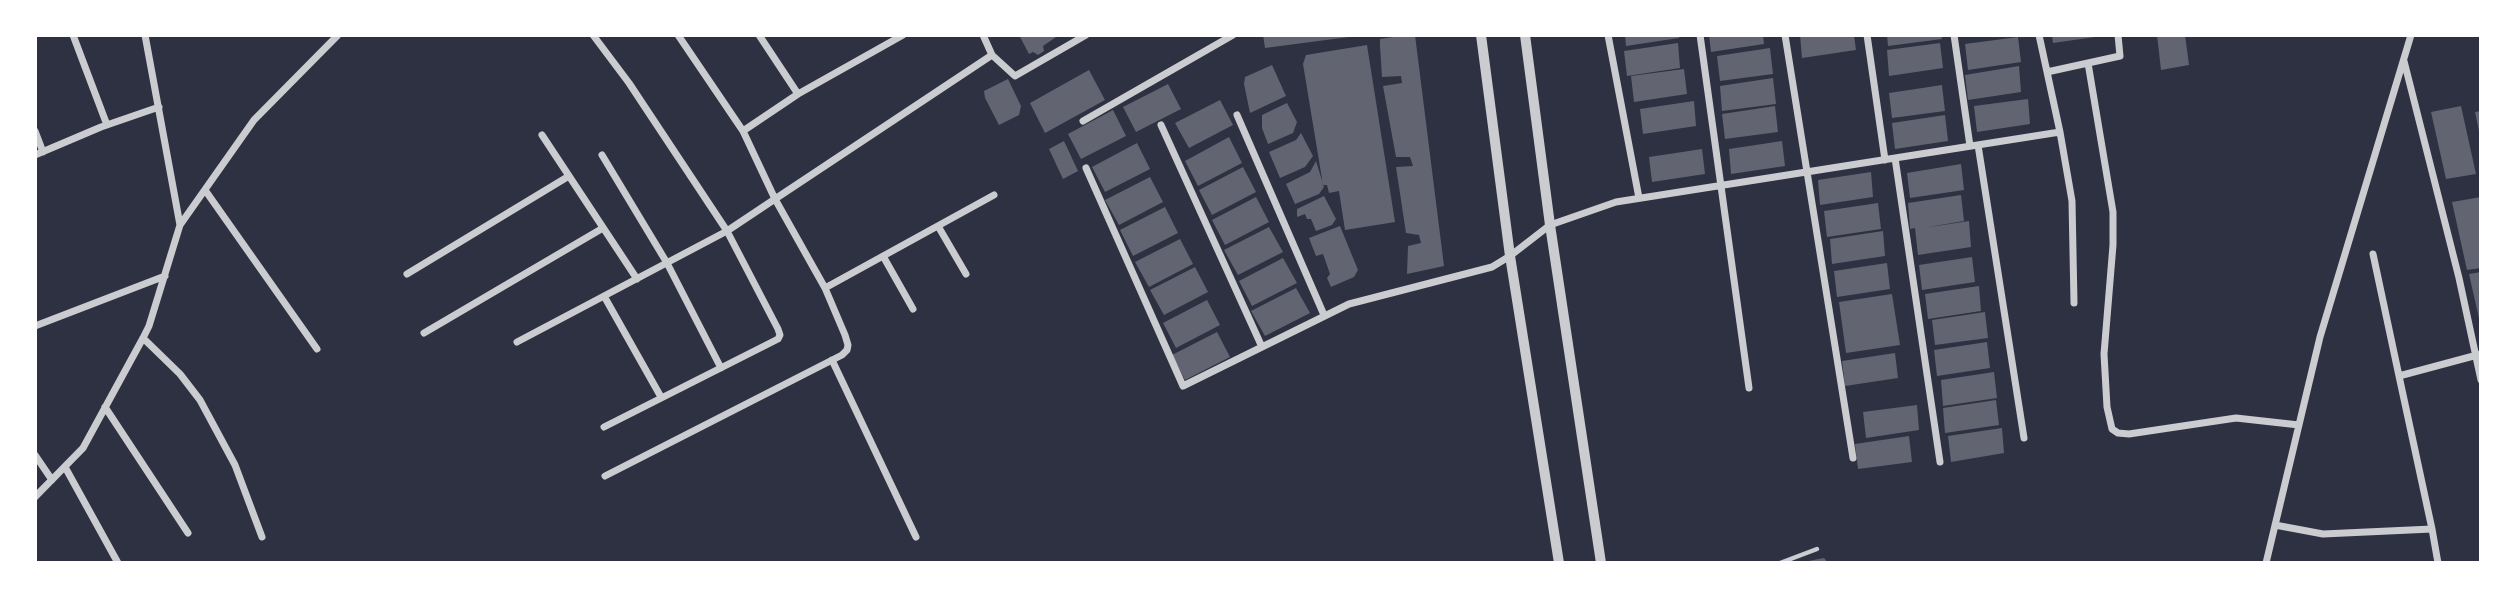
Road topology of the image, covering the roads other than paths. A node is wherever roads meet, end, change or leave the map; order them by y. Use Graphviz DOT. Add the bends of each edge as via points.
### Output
graph roads {
  1 [pos="73,35"];
  2 [pos="145,35"];
  3 [pos="338,35"];
  4 [pos="593,35"];
  5 [pos="678,35"];
  6 [pos="759,35"];
  7 [pos="903,35"];
  8 [pos="983,35"];
  9 [pos="1086,35"];
  10 [pos="1233,35"];
  11 [pos="1481,35"];
  12 [pos="1525,35"];
  13 [pos="1608,35"];
  14 [pos="1700,35"];
  15 [pos="1785,35"];
  16 [pos="1867,35"];
  17 [pos="1954,35"];
  18 [pos="2039,35"];
  19 [pos="2118,35"];
  20 [pos="2411,35"];
  21 [pos="992,55"];
  22 [pos="2404,60"];
  23 [pos="2088,63"];
  24 [pos="2047,72"];
  25 [pos="798,94"];
  26 [pos="159,107"];
  27 [pos="1237,115"];
  28 [pos="1083,121"];
  29 [pos="107,125"];
  30 [pos="1161,125"];
  31 [pos="35,131"];
  32 [pos="743,131"];
  33 [pos="2060,132"];
  34 [pos="542,135"];
  35 [pos="1974,146"];
  36 [pos="39,153"];
  37 [pos="602,155"];
  38 [pos="1895,158"];
  39 [pos="1885,160"];
  40 [pos="1086,168"];
  41 [pos="1807,172"];
  42 [pos="569,176"];
  43 [pos="1722,185"];
  44 [pos="205,190"];
  45 [pos="995,195"];
  46 [pos="1639,198"];
  47 [pos="775,200"];
  48 [pos="180,225"];
  49 [pos="1550,225"];
  50 [pos="938,226"];
  51 [pos="603,228"];
  52 [pos="727,231"];
  53 [pos="2373,254"];
  54 [pos="883,256"];
  55 [pos="1510,256"];
  56 [pos="667,263"];
  57 [pos="407,274"];
  58 [pos="966,274"];
  59 [pos="164,276"];
  60 [pos="637,279"];
  61 [pos="825,288"];
  62 [pos="604,296"];
  63 [pos="2074,303"];
  64 [pos="913,309"];
  65 [pos="1324,315"];
  66 [pos="35,326"];
  67 [pos="424,333"];
  68 [pos="142,338"];
  69 [pos="517,341"];
  70 [pos="1262,347"];
  71 [pos="317,349"];
  72 [pos="2479,354"];
  73 [pos="832,360"];
  74 [pos="721,368"];
  75 [pos="2399,376"];
  76 [pos="2481,380"];
  77 [pos="1749,388"];
  78 [pos="661,397"];
  79 [pos="105,407"];
  80 [pos="2299,425"];
  81 [pos="604,426"];
  82 [pos="2024,438"];
  83 [pos="35,455"];
  84 [pos="1853,458"];
  85 [pos="1940,462"];
  86 [pos="65,467"];
  87 [pos="605,476"];
  88 [pos="52,480"];
  89 [pos="35,497"];
  90 [pos="2275,525"];
  91 [pos="2432,529"];
  92 [pos="188,533"];
  93 [pos="262,537"];
  94 [pos="916,537"];
  95 [pos="1817,549"];
  96 [pos="118,563"];
  97 [pos="1559,563"];
  98 [pos="1601,563"];
  99 [pos="1780,563"];
  100 [pos="2266,563"];
  101 [pos="2438,563"];
  1 -- 29 [label="street"];
  2 -- 26 [label="street"];
  3 -- 44 [label="street" via="254,120"];
  4 -- 52 [label="street"];
  5 -- 32 [label="street"];
  6 -- 25 [label="street"];
  7 -- 25 [label="street"];
  8 -- 21 [label="street"];
  9 -- 21 [label="street" via="1015,76"];
  10 -- 28 [label="street"];
  11 -- 55 [label="street"];
  12 -- 49 [label="street"];
  13 -- 46 [label="street"];
  14 -- 43 [label="street"];
  15 -- 41 [label="street"];
  16 -- 39 [label="street"];
  17 -- 35 [label="street"];
  18 -- 24 [label="street"];
  19 -- 23 [label="street" via="2120,56"];
  20 -- 22 [label="street"];
  21 -- 47 [label="street"];
  22 -- 72 [label="street"];
  22 -- 80 [label="street" via="2320,337"];
  23 -- 24 [label="street"];
  23 -- 80 [label="street" via="2113,212 2104,344 2112,429 2129,434 2236,418"];
  24 -- 33 [label="street"];
  25 -- 32 [label="street"];
  26 -- 29 [label="street"];
  26 -- 48 [label="street"];
  27 -- 65 [label="street"];
  29 -- 36 [label="street"];
  30 -- 70 [label="street"];
  31 -- 36 [label="street"];
  32 -- 47 [label="street"];
  33 -- 35 [label="street"];
  33 -- 63 [label="street" via="2072,201"];
  34 -- 42 [label="street"];
  35 -- 38 [label="street"];
  35 -- 82 [label="street"];
  37 -- 56 [label="street"];
  38 -- 39 [label="street"];
  38 -- 85 [label="street"];
  39 -- 41 [label="street"];
  40 -- 70 [label="street" via="1183,386"];
  41 -- 43 [label="street"];
  41 -- 84 [label="street"];
  42 -- 51 [label="street"];
  42 -- 57 [label="street"];
  43 -- 46 [label="street"];
  43 -- 77 [label="street"];
  44 -- 48 [label="street"];
  44 -- 71 [label="street"];
  45 -- 50 [label="street"];
  46 -- 49 [label="street"];
  47 -- 52 [label="street"];
  47 -- 61 [label="street"];
  48 -- 59 [label="street"];
  49 -- 55 [label="street"];
  49 -- 98 [label="street"];
  50 -- 54 [label="street"];
  50 -- 58 [label="street"];
  51 -- 60 [label="street"];
  51 -- 67 [label="street"];
  52 -- 56 [label="street"];
  52 -- 74 [label="street" via="779,335"];
  53 -- 75 [label="street"];
  54 -- 61 [label="street"];
  54 -- 64 [label="street"];
  55 -- 65 [label="street" via="1492,267 1349,304"];
  55 -- 97 [label="street"];
  56 -- 60 [label="street"];
  56 -- 74 [label="street"];
  59 -- 66 [label="street"];
  59 -- 68 [label="street"];
  60 -- 62 [label="street"];
  61 -- 73 [label="street" via="848,345 847,351"];
  62 -- 69 [label="street"];
  62 -- 78 [label="street"];
  65 -- 70 [label="street"];
  68 -- 79 [label="street"];
  68 -- 93 [label="street" via="200,400 235,465"];
  72 -- 75 [label="street"];
  72 -- 76 [label="street"];
  73 -- 87 [label="street"];
  73 -- 94 [label="street"];
  74 -- 78 [label="street"];
  75 -- 91 [label="street"];
  78 -- 81 [label="street"];
  79 -- 86 [label="street" via="83,448"];
  79 -- 92 [label="street"];
  80 -- 90 [label="street"];
  83 -- 88 [label="street"];
  86 -- 88 [label="street"];
  86 -- 96 [label="street"];
  88 -- 89 [label="street"];
  90 -- 91 [label="street" via="2323,534"];
  90 -- 100 [label="street"];
  91 -- 101 [label="street"];
  95 -- 99 [label="lane"];
}
